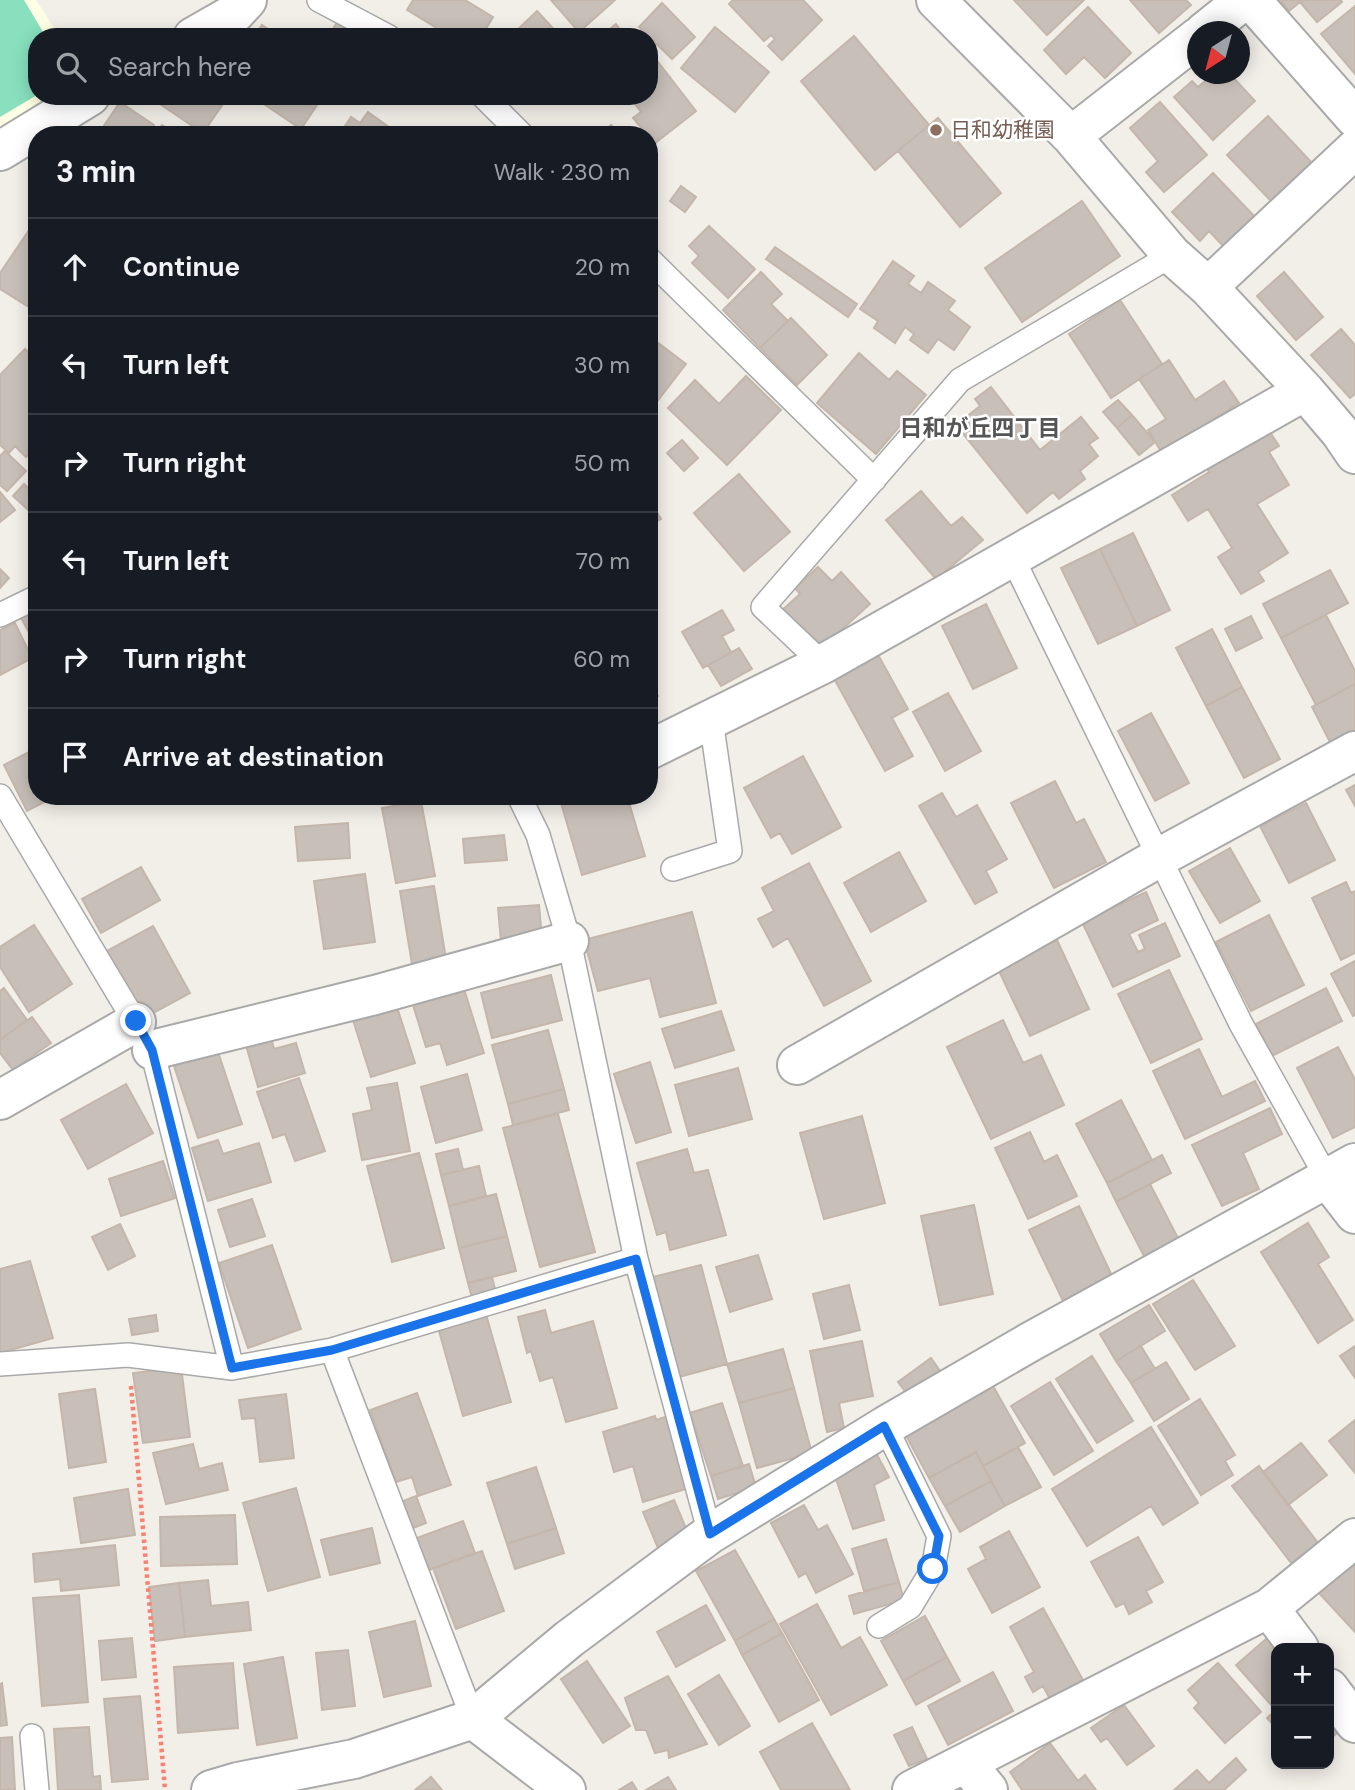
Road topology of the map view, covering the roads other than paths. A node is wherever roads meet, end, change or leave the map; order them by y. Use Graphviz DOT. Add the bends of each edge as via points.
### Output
graph roads {
  1 [pos="247,0"];
  2 [pos="319,0"];
  3 [pos="936,0"];
  4 [pos="1244,0"];
  5 [pos="1251,0"];
  6 [pos="1218,21"];
  7 [pos="209,28"];
  8 [pos="372,28"];
  9 [pos="1187,46"];
  10 [pos="83,105"];
  11 [pos="492,105"];
  12 [pos="1355,118"];
  13 [pos="67,126"];
  14 [pos="513,126"];
  15 [pos="1071,136"];
  16 [pos="28,141"];
  17 [pos="1355,149"];
  18 [pos="0,151"];
  19 [pos="1172,255"];
  20 [pos="658,268"];
  21 [pos="1208,287"];
  22 [pos="1304,391"];
  23 [pos="1350,435"];
  24 [pos="874,480"];
  25 [pos="1012,557"];
  26 [pos="28,601"];
  27 [pos="0,615"];
  28 [pos="823,664"];
  29 [pos="711,720"];
  30 [pos="658,746"];
  31 [pos="1355,751"];
  32 [pos="0,796"];
  33 [pos="523,805"];
  34 [pos="1160,857"];
  35 [pos="673,869"];
  36 [pos="569,941"];
  37 [pos="144,1036"];
  38 [pos="797,1065"];
  39 [pos="0,1100"];
  40 [pos="1341,1171"];
  41 [pos="1355,1214"];
  42 [pos="636,1259"];
  43 [pos="332,1350"];
  44 [pos="0,1364"];
  45 [pos="232,1368"];
  46 [pos="884,1426"];
  47 [pos="710,1534"];
  48 [pos="1355,1538"];
  49 [pos="1269,1608"];
  50 [pos="879,1626"];
  51 [pos="1295,1643"];
  52 [pos="1334,1695"];
  53 [pos="473,1719"];
  54 [pos="1355,1723"];
  55 [pos="32,1736"];
  56 [pos="977,1777"];
  57 [pos="37,1790"];
  58 [pos="211,1790"];
  59 [pos="566,1790"];
  60 [pos="912,1790"];
  1 -- 7 [label="street"];
  2 -- 8 [label="lane"];
  3 -- 15 [label="street"];
  4 -- 6 [label="street"];
  5 -- 12 [label="street"];
  9 -- 15 [label="street"];
  10 -- 13 [label="street"];
  11 -- 14 [label="lane"];
  15 -- 19 [label="street"];
  16 -- 18 [label="street"];
  17 -- 21 [label="street"];
  19 -- 21 [label="street"];
  19 -- 24 [label="lane" via="960,380"];
  20 -- 24 [label="lane"];
  21 -- 22 [label="street"];
  22 -- 23 [label="street"];
  22 -- 25 [label="street"];
  24 -- 28 [label="lane" via="763,607"];
  25 -- 28 [label="street"];
  25 -- 34 [label="lane"];
  26 -- 27 [label="lane"];
  28 -- 29 [label="street"];
  29 -- 30 [label="street"];
  29 -- 35 [label="lane" via="730,851"];
  31 -- 34 [label="street"];
  32 -- 37 [label="lane"];
  33 -- 36 [label="lane" via="538,835"];
  34 -- 38 [label="street"];
  34 -- 40 [label="lane" via="1241,1024"];
  36 -- 37 [label="street" via="375,995"];
  36 -- 42 [label="lane"];
  37 -- 39 [label="street"];
  37 -- 45 [label="lane"];
  40 -- 41 [label="street"];
  40 -- 46 [label="street"];
  42 -- 43 [label="lane"];
  42 -- 47 [label="lane"];
  43 -- 45 [label="lane"];
  43 -- 53 [label="lane"];
  44 -- 45 [label="lane" via="128,1355"];
  46 -- 47 [label="street"];
  46 -- 50 [label="lane" via="939,1536 933,1569 911,1607"];
  47 -- 53 [label="street" via="569,1639"];
  48 -- 49 [label="street"];
  49 -- 51 [label="street"];
  49 -- 56 [label="street"];
  52 -- 54 [label="street"];
  53 -- 58 [label="street" via="354,1759"];
  53 -- 59 [label="street"];
  55 -- 57 [label="lane"];
  56 -- 60 [label="street"];
}
